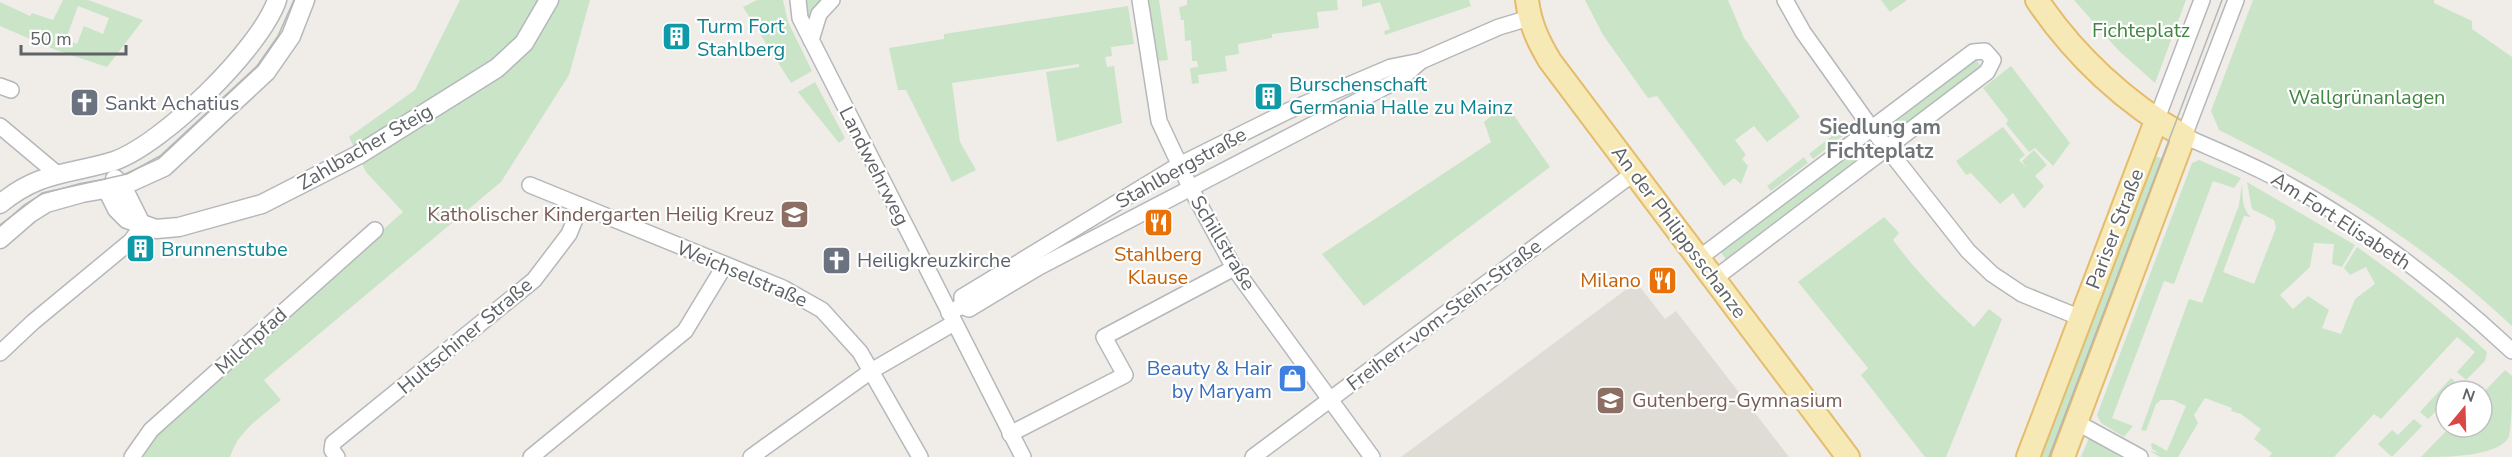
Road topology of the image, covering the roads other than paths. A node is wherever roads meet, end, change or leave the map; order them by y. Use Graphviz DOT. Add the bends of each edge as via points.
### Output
graph roads {
  1 [pos="277,0"];
  2 [pos="305,0"];
  3 [pos="549,0"];
  4 [pos="798,0"];
  5 [pos="832,0"];
  6 [pos="1140,0"];
  7 [pos="1785,0"];
  8 [pos="2037,0"];
  9 [pos="2202,0"];
  10 [pos="2236,0"];
  11 [pos="1528,9"];
  12 [pos="811,40"];
  13 [pos="1421,61"];
  14 [pos="2156,120"];
  15 [pos="0,126"];
  16 [pos="1872,129"];
  17 [pos="2184,136"];
  18 [pos="1888,148"];
  19 [pos="136,150"];
  20 [pos="1179,165"];
  21 [pos="85,168"];
  22 [pos="56,173"];
  23 [pos="1634,173"];
  24 [pos="114,184"];
  25 [pos="530,185"];
  26 [pos="1190,187"];
  27 [pos="60,198"];
  28 [pos="0,204"];
  29 [pos="580,207"];
  30 [pos="142,226"];
  31 [pos="375,230"];
  32 [pos="0,239"];
  33 [pos="1698,259"];
  34 [pos="725,265"];
  35 [pos="1234,268"];
  36 [pos="1714,279"];
  37 [pos="955,314"];
  38 [pos="2082,318"];
  39 [pos="2512,351"];
  40 [pos="0,353"];
  41 [pos="870,371"];
  42 [pos="1331,400"];
  43 [pos="2076,422"];
  44 [pos="1010,434"];
  45 [pos="334,453"];
  46 [pos="132,457"];
  47 [pos="531,457"];
  48 [pos="751,457"];
  49 [pos="920,457"];
  50 [pos="1023,457"];
  51 [pos="1253,457"];
  52 [pos="1372,457"];
  53 [pos="1848,457"];
  54 [pos="2028,457"];
  55 [pos="2063,457"];
  56 [pos="2140,457"];
  1 -- 19 [label="street" via="248,51 165,130"];
  2 -- 24 [label="street" via="291,36 266,72 164,167"];
  3 -- 30 [label="street, Zahlbacher Steig" via="535,28 508,59 358,155 262,204 179,227"];
  4 -- 12 [label="street, Landwehrweg" via="800,18"];
  5 -- 12 [label="street" via="819,14"];
  6 -- 20 [label="street, Schillstraße" via="1159,121"];
  7 -- 16 [label="street"];
  8 -- 14 [label="main road" via="2081,54"];
  9 -- 14 [label="street, Pariser Straße"];
  10 -- 17 [label="street, Pariser Straße"];
  11 -- 13 [label="street, Stahlbergstraße" via="1499,27"];
  11 -- 23 [label="main road, An der Philippsschanze" via="1537,39 1550,61"];
  12 -- 37 [label="street, Landwehrweg"];
  13 -- 20 [label="street, Stahlbergstraße" via="1391,67 1288,111"];
  13 -- 26 [label="street, Stahlbergstraße" via="1402,78"];
  14 -- 17 [label="main road"];
  14 -- 38 [label="main road, Pariser Straße"];
  15 -- 22 [label="street"];
  16 -- 18 [label="street"];
  16 -- 18 [label="street" via="1973,52 1985,51 1989,55 1993,60 1987,72"];
  16 -- 33 [label="street"];
  17 -- 39 [label="street, Am Fort Elisabeth" via="2273,176 2362,230 2413,265"];
  17 -- 43 [label="main road, Pariser Straße"];
  18 -- 36 [label="street"];
  18 -- 38 [label="street" via="1952,231 1992,274 2028,297"];
  19 -- 21 [label="street"];
  19 -- 24 [label="street"];
  20 -- 26 [label="street, Schillstraße"];
  20 -- 37 [label="street, Stahlbergstraße" via="962,297"];
  21 -- 22 [label="street"];
  21 -- 24 [label="street"];
  22 -- 27 [label="street"];
  22 -- 28 [label="street" via="22,188"];
  23 -- 33 [label="main road, An der Philippsschanze"];
  23 -- 42 [label="street, Freiherr-vom-Stein-Straße"];
  24 -- 27 [label="street"];
  24 -- 30 [label="street"];
  25 -- 29 [label="street, Weichselstraße"];
  26 -- 35 [label="street, Schillstraße"];
  26 -- 37 [label="street, Stahlbergstraße"];
  27 -- 32 [label="street" via="34,209"];
  29 -- 34 [label="street, Weichselstraße"];
  29 -- 45 [label="street, Hultschiner Straße" via="569,234 534,280 333,443"];
  30 -- 40 [label="street" via="131,241"];
  31 -- 46 [label="street, Milchpfad" via="151,430"];
  33 -- 36 [label="main road, An der Philippsschanze"];
  34 -- 41 [label="street, Weichselstraße" via="783,288 822,310 851,340"];
  34 -- 47 [label="street" via="685,331"];
  35 -- 42 [label="street, Schillstraße"];
  35 -- 44 [label="street" via="1104,337 1125,375"];
  36 -- 53 [label="main road, An der Philippsschanze"];
  37 -- 41 [label="street"];
  37 -- 44 [label="street, Landwehrweg"];
  38 -- 54 [label="main road, Pariser Straße"];
  41 -- 48 [label="street"];
  41 -- 49 [label="street, Weichselstraße"];
  42 -- 51 [label="street, Freiherr-vom-Stein-Straße"];
  42 -- 52 [label="street, Schillstraße"];
  43 -- 55 [label="main road, Pariser Straße"];
  43 -- 56 [label="street"];
  44 -- 50 [label="street, Landwehrweg"];
}
